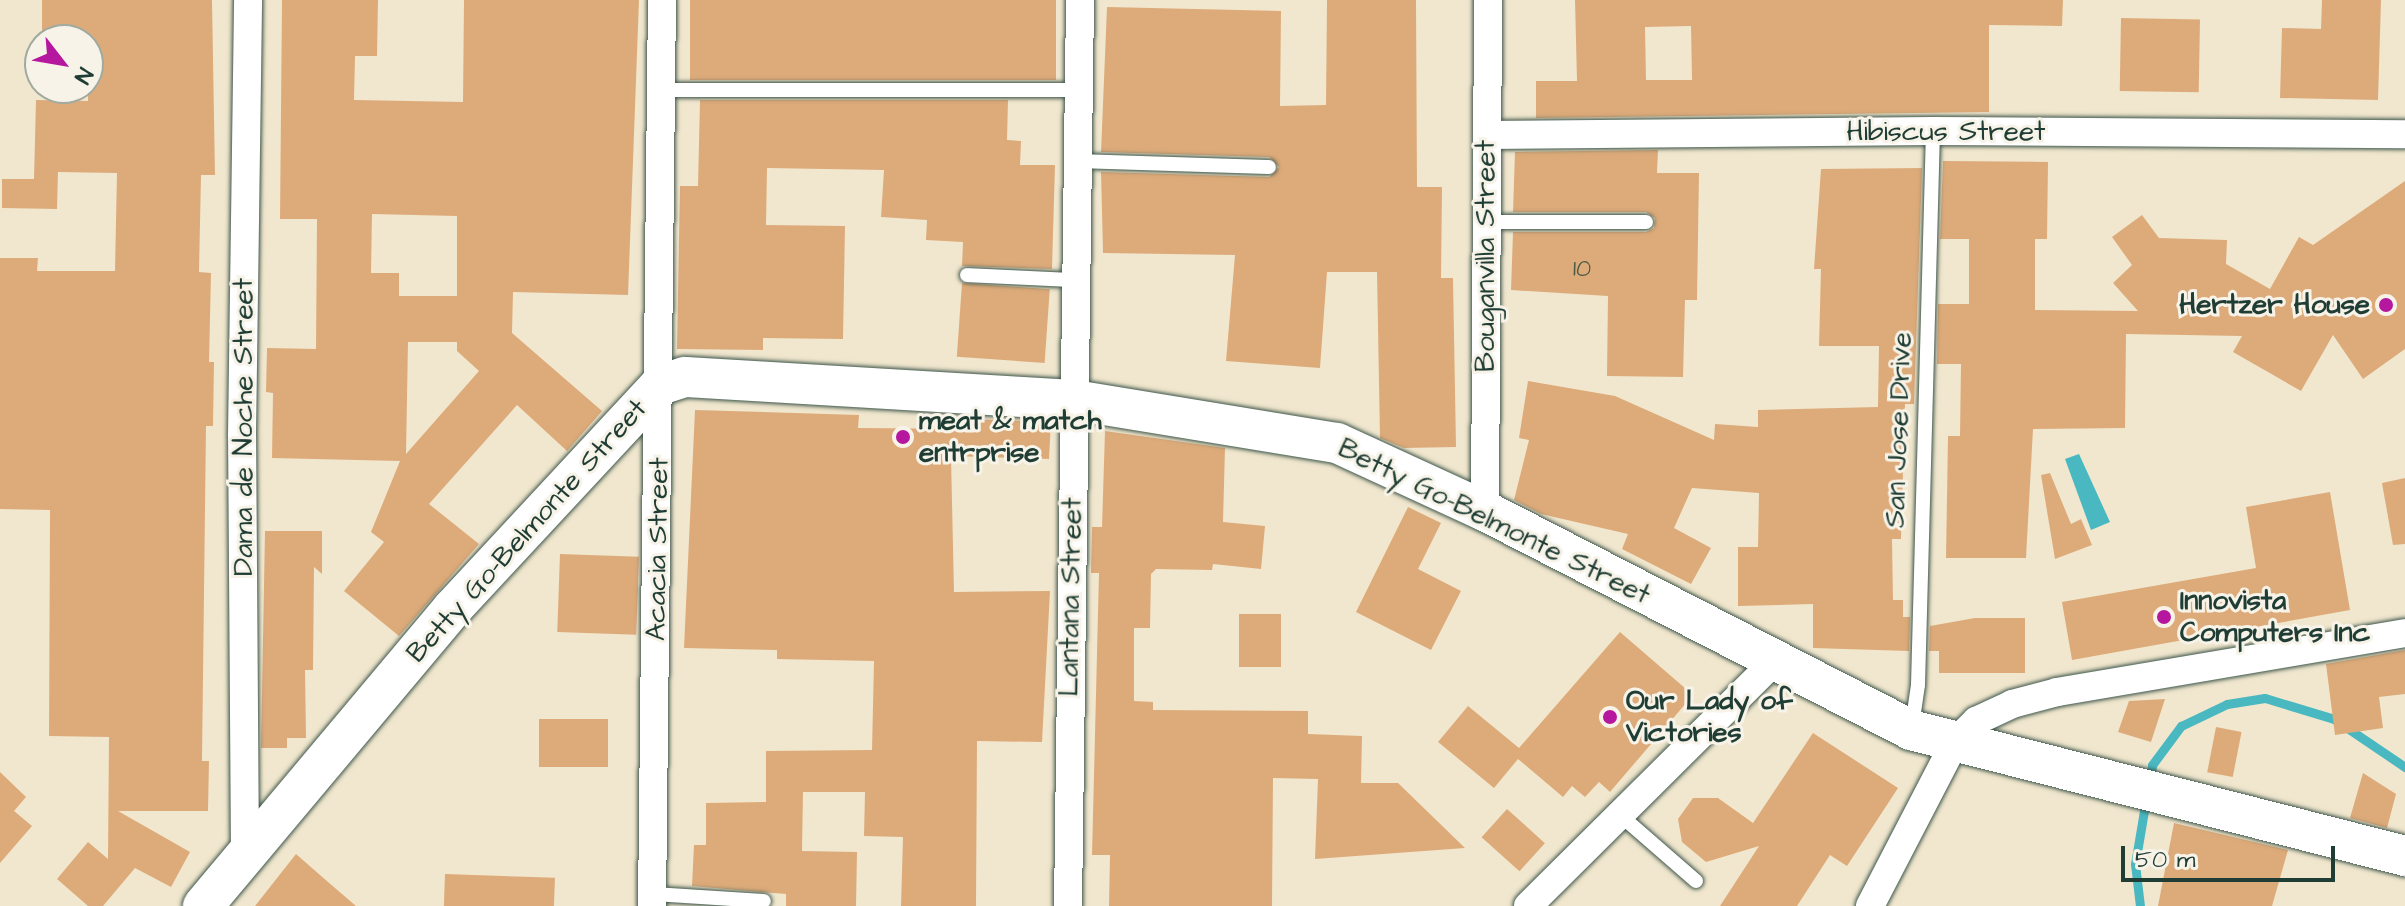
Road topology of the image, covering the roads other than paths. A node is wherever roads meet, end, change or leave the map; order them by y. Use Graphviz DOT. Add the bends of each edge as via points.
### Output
graph roads {
  1 [pos="248,0"];
  2 [pos="662,0"];
  3 [pos="1080,0"];
  4 [pos="1488,0"];
  5 [pos="661,90"];
  6 [pos="1077,90"];
  7 [pos="1933,131"];
  8 [pos="2405,134"];
  9 [pos="1487,135"];
  10 [pos="1076,161"];
  11 [pos="1269,167"];
  12 [pos="1487,222"];
  13 [pos="1646,222"];
  14 [pos="967,275"];
  15 [pos="1075,280"];
  16 [pos="660,385"];
  17 [pos="1074,400"];
  18 [pos="1485,511"];
  19 [pos="2405,633"];
  20 [pos="1773,663"];
  21 [pos="1911,730"];
  22 [pos="1955,742"];
  23 [pos="1619,814"];
  24 [pos="245,855"];
  25 [pos="2405,856"];
  26 [pos="1696,881"];
  27 [pos="652,900"];
  28 [pos="764,901"];
  29 [pos="203,906"];
  30 [pos="1068,906"];
  31 [pos="1528,906"];
  32 [pos="1870,906"];
  1 -- 24 [label="street, Dama de Noche Street" via="242,435"];
  2 -- 5 [label="street, Acacia Street"];
  3 -- 6 [label="street, Lantana Street"];
  4 -- 9 [label="street, Bouganvilla Street"];
  5 -- 6 [label="lane"];
  5 -- 16 [label="street, Acacia Street"];
  6 -- 10 [label="street, Lantana Street"];
  7 -- 8 [label="street, Hibiscus Street"];
  7 -- 9 [label="street, Hibiscus Street"];
  7 -- 21 [label="lane, San Jose Drive" via="1919,669"];
  9 -- 12 [label="street, Bouganvilla Street"];
  10 -- 11 [label="lane"];
  10 -- 15 [label="street, Lantana Street"];
  12 -- 13 [label="lane"];
  12 -- 18 [label="street, Bouganvilla Street"];
  14 -- 15 [label="lane"];
  15 -- 17 [label="street, Lantana Street"];
  16 -- 17 [label="street, Betty Go-Belmonte Street" via="710,377"];
  16 -- 24 [label="street, Betty Go-Belmonte Street" via="452,609"];
  16 -- 27 [label="street, Acacia Street"];
  17 -- 18 [label="street, Betty Go-Belmonte Street" via="1312,436 1388,464"];
  17 -- 30 [label="street, Lantana Street"];
  18 -- 20 [label="street, Betty Go-Belmonte Street"];
  19 -- 22 [label="street" via="2057,692 1976,721"];
  20 -- 21 [label="street, Betty Go-Belmonte Street"];
  20 -- 23 [label="street"];
  21 -- 22 [label="street, Betty Go-Belmonte Street"];
  22 -- 25 [label="street, Betty Go-Belmonte Street"];
  22 -- 32 [label="street"];
  23 -- 26 [label="lane"];
  23 -- 31 [label="street"];
  24 -- 29 [label="street, Betty Go-Belmonte Street"];
  27 -- 28 [label="lane"];
}
